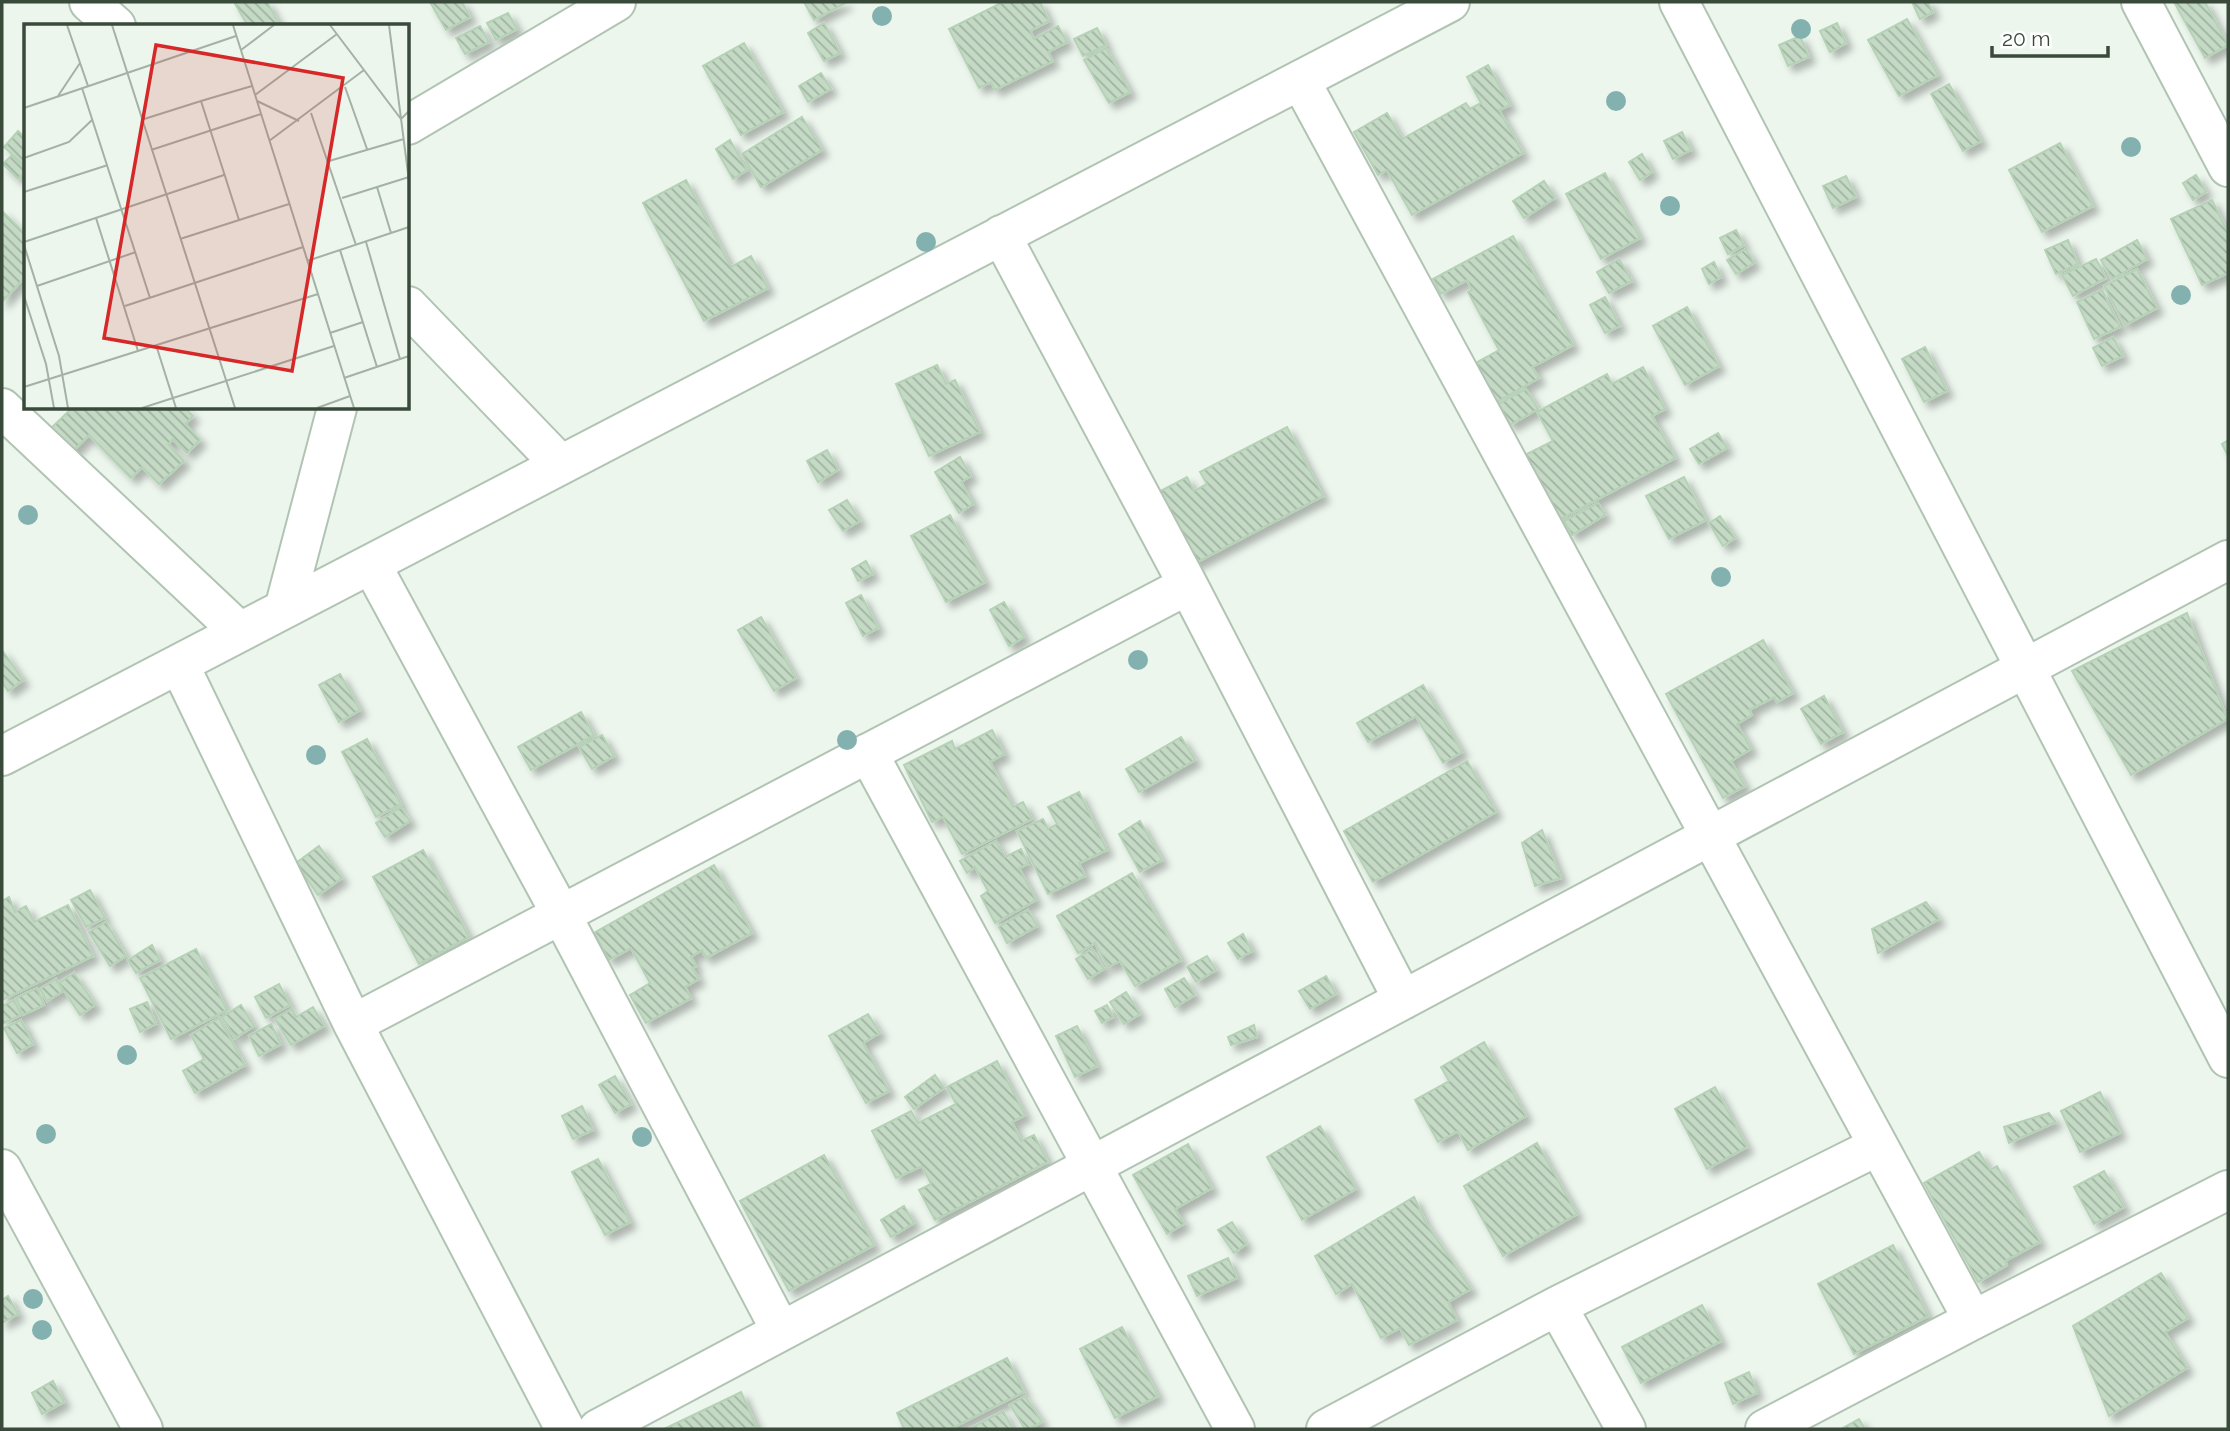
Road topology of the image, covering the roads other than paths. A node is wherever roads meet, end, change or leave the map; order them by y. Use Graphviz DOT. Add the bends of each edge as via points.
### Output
graph roads {
  1 [pos="89,2"];
  2 [pos="616,2"];
  3 [pos="1450,2"];
  4 [pos="1679,2"];
  5 [pos="2141,2"];
  6 [pos="1394,15"];
  7 [pos="114,24"];
  8 [pos="1300,80"];
  9 [pos="410,124"];
  10 [pos="2228,167"];
  11 [pos="1002,236"];
  12 [pos="410,308"];
  13 [pos="2,408"];
  14 [pos="336,410"];
  15 [pos="561,465"];
  16 [pos="2228,560"];
  17 [pos="371,564"];
  18 [pos="1188,585"];
  19 [pos="284,609"];
  20 [pos="240,632"];
  21 [pos="179,664"];
  22 [pos="2026,668"];
  23 [pos="868,753"];
  24 [pos="2,756"];
  25 [pos="1711,836"];
  26 [pos="562,916"];
  27 [pos="1403,1000"];
  28 [pos="353,1024"];
  29 [pos="2225,1043"];
  30 [pos="1878,1146"];
  31 [pos="1093,1165"];
  32 [pos="2,1169"];
  33 [pos="2228,1190"];
  34 [pos="1558,1306"];
  35 [pos="1973,1320"];
  36 [pos="781,1331"];
  37 [pos="143,1429"];
  38 [pos="565,1429"];
  39 [pos="598,1429"];
  40 [pos="1235,1429"];
  41 [pos="1326,1429"];
  42 [pos="1626,1429"];
  43 [pos="1765,1429"];
  1 -- 7 [label="street"];
  2 -- 9 [label="street"];
  3 -- 6 [label="street"];
  4 -- 22 [label="street"];
  5 -- 10 [label="street"];
  6 -- 8 [label="street"];
  8 -- 11 [label="street"];
  8 -- 25 [label="street"];
  11 -- 15 [label="street"];
  11 -- 18 [label="street"];
  12 -- 15 [label="street"];
  13 -- 20 [label="street"];
  14 -- 19 [label="street"];
  15 -- 17 [label="street"];
  16 -- 22 [label="street"];
  17 -- 19 [label="street"];
  17 -- 26 [label="street"];
  18 -- 23 [label="street"];
  18 -- 27 [label="street"];
  19 -- 20 [label="street"];
  20 -- 21 [label="street"];
  21 -- 24 [label="street"];
  21 -- 28 [label="street"];
  22 -- 25 [label="street"];
  22 -- 29 [label="street"];
  23 -- 26 [label="street"];
  23 -- 31 [label="street"];
  25 -- 27 [label="street"];
  25 -- 30 [label="street"];
  26 -- 28 [label="street"];
  26 -- 36 [label="street"];
  27 -- 31 [label="street"];
  28 -- 38 [label="street"];
  30 -- 34 [label="street"];
  30 -- 35 [label="street"];
  31 -- 36 [label="street"];
  31 -- 40 [label="street"];
  32 -- 37 [label="street"];
  33 -- 35 [label="street"];
  34 -- 41 [label="street"];
  34 -- 42 [label="street"];
  35 -- 43 [label="street"];
  36 -- 39 [label="street"];
}
